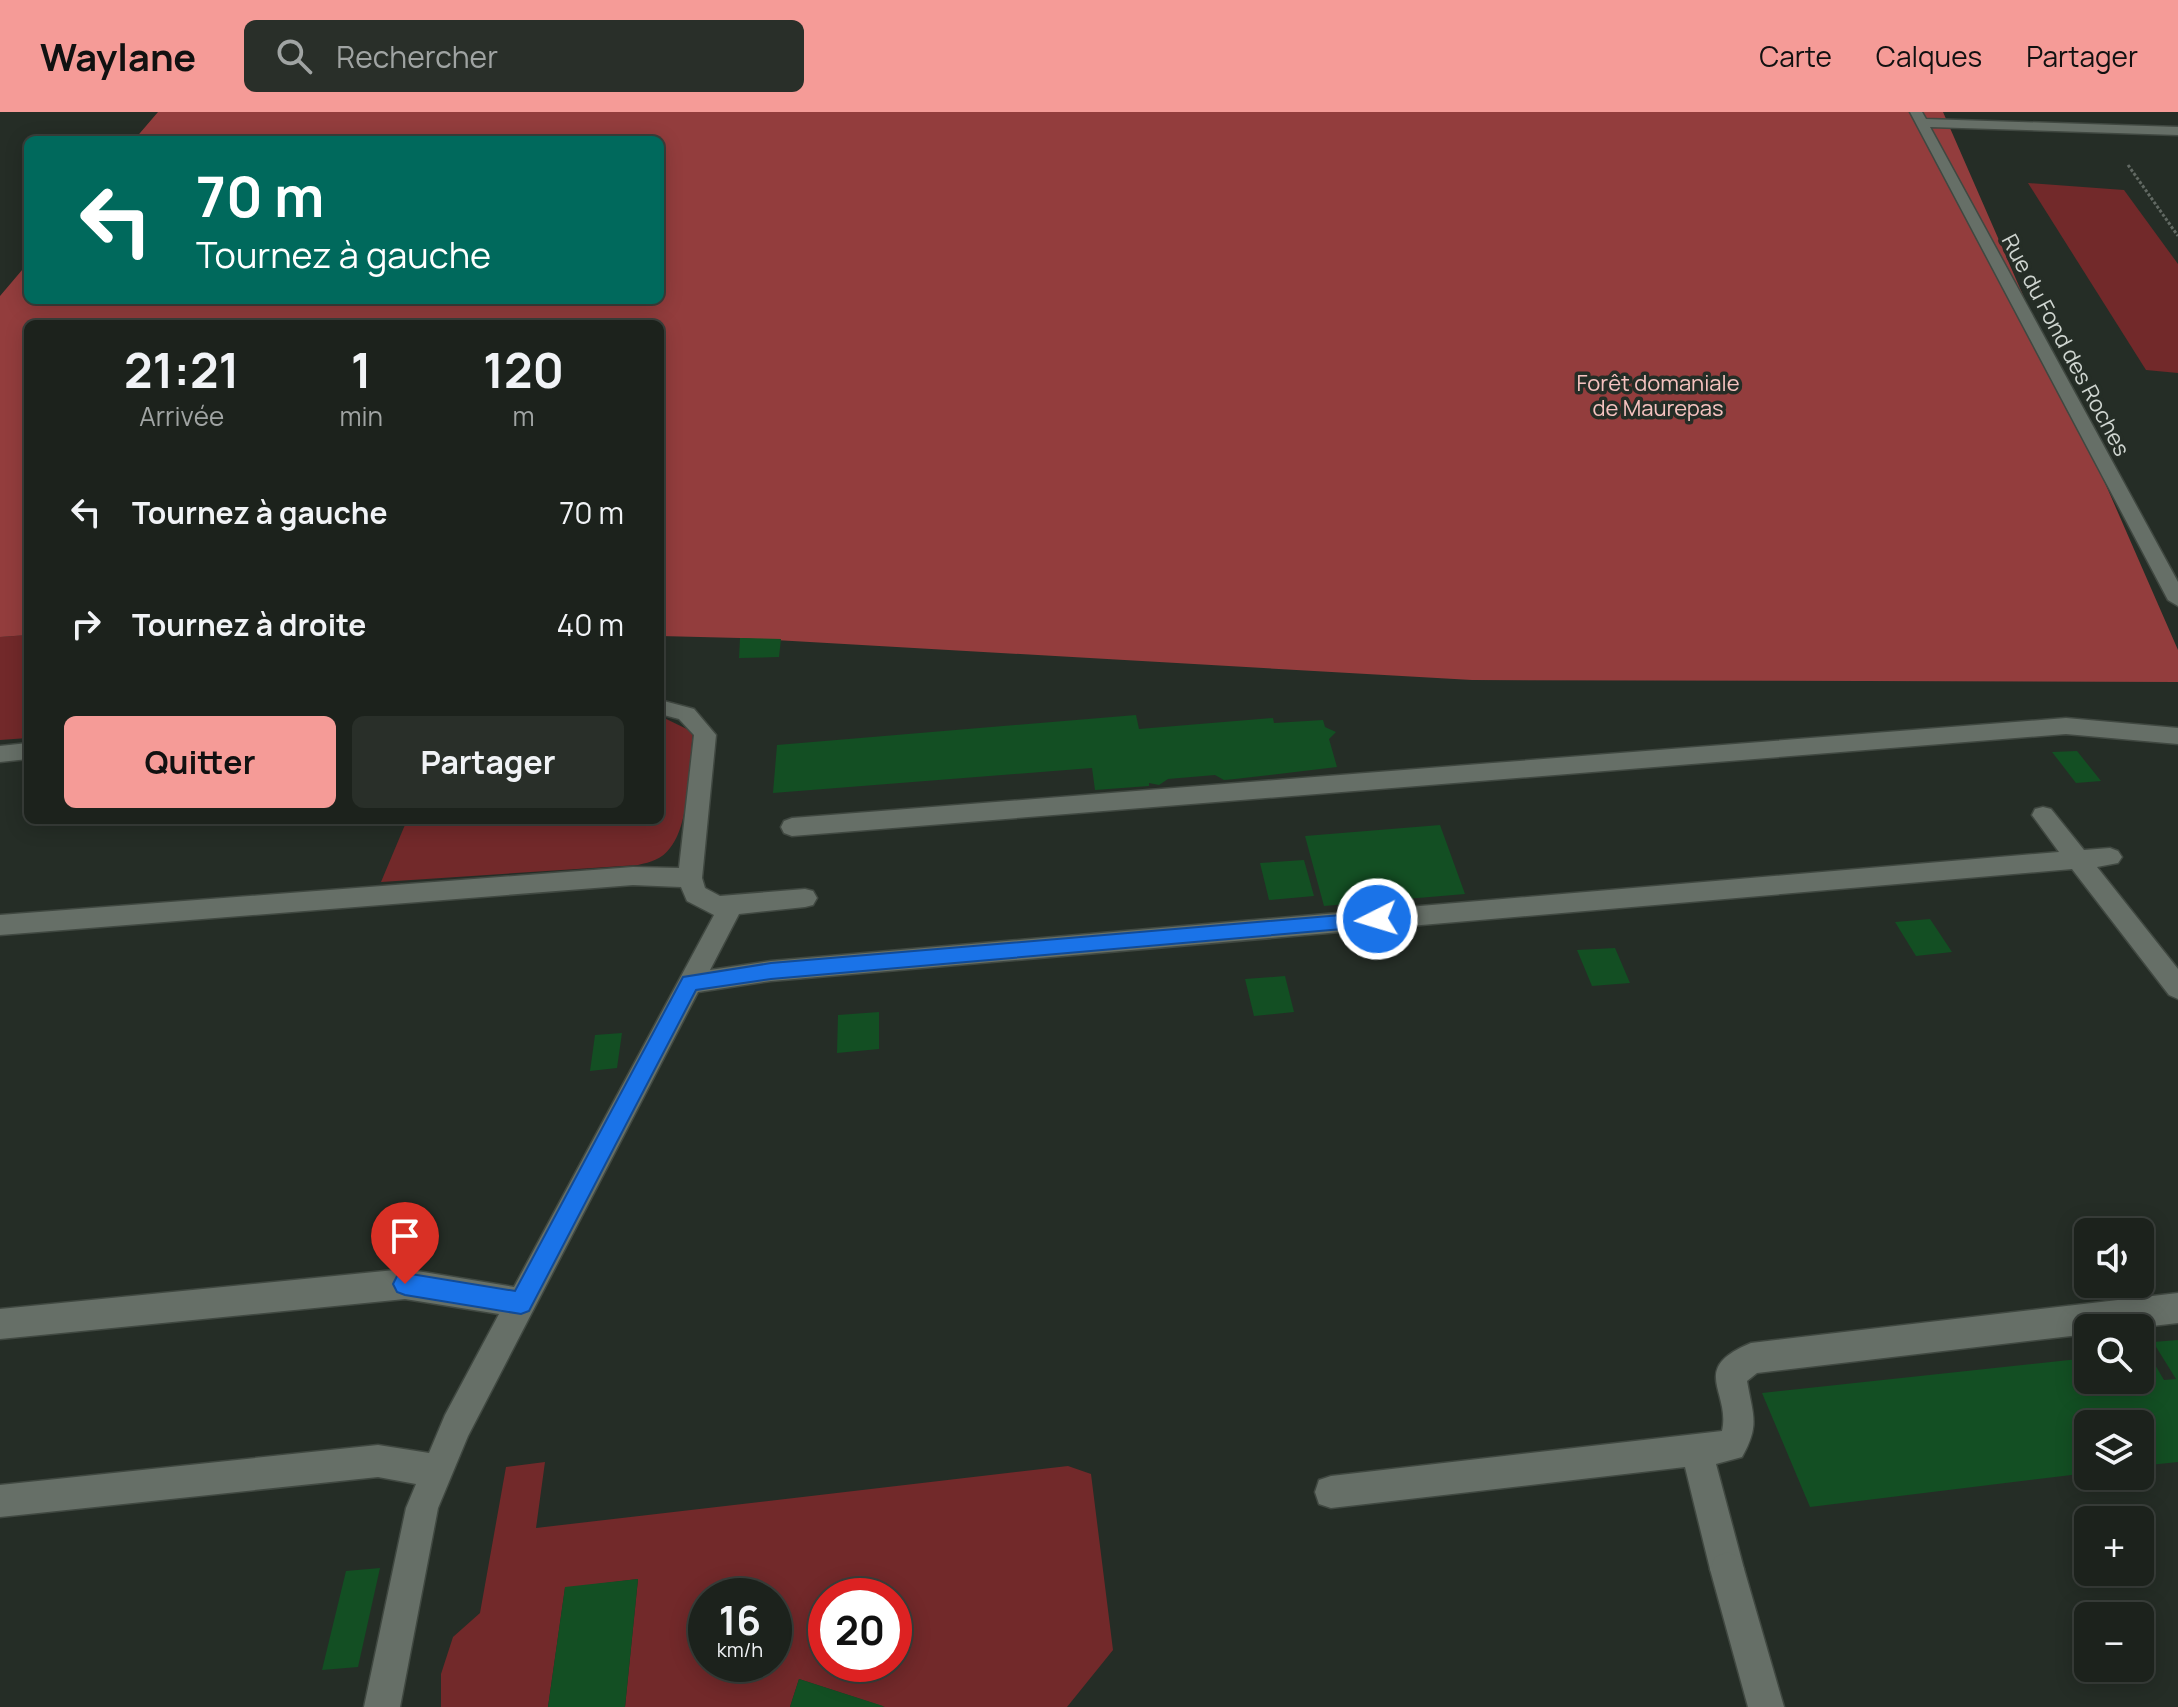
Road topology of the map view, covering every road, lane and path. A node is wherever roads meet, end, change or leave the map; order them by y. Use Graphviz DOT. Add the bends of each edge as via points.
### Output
graph roads {
  1 [pos="1919,117"];
  2 [pos="2101,128"];
  3 [pos="2178,131"];
  4 [pos="2178,236"];
  5 [pos="2178,600"];
  6 [pos="664,707"];
  7 [pos="2178,736"];
  8 [pos="24,751"];
  9 [pos="0,754"];
  10 [pos="2043,815"];
  11 [pos="792,827"];
  12 [pos="2110,857"];
  13 [pos="2078,859"];
  14 [pos="690,878"];
  15 [pos="805,898"];
  16 [pos="732,904"];
  17 [pos="0,925"];
  18 [pos="690,983"];
  19 [pos="2178,988"];
  20 [pos="521,1303"];
  21 [pos="2178,1308"];
  22 [pos="0,1324"];
  23 [pos="1696,1449"];
  24 [pos="437,1471"];
  25 [pos="1331,1492"];
  26 [pos="0,1501"];
  27 [pos="382,1707"];
  28 [pos="1766,1707"];
  1 -- 2 [label="street"];
  1 -- 5 [label="street, Rue du Fond des Roches"];
  2 -- 3 [label="street"];
  2 -- 4 [label="path"];
  6 -- 14 [label="street" via="695,718 705,735"];
  7 -- 11 [label="street" via="2066,726"];
  8 -- 9 [label="street"];
  10 -- 13 [label="street"];
  12 -- 13 [label="street"];
  13 -- 18 [label="street" via="771,971"];
  13 -- 19 [label="street"];
  14 -- 16 [label="street" via="695,894 717,906"];
  14 -- 17 [label="street" via="633,876"];
  15 -- 16 [label="street"];
  16 -- 18 [label="street"];
  18 -- 20 [label="street"];
  20 -- 22 [label="street" via="405,1284"];
  20 -- 24 [label="street"];
  21 -- 23 [label="street" via="1751,1358 1730,1375 1740,1430 1731,1446"];
  23 -- 25 [label="street"];
  23 -- 28 [label="street"];
  24 -- 26 [label="street" via="378,1461"];
  24 -- 27 [label="street" via="422,1508"];
}
